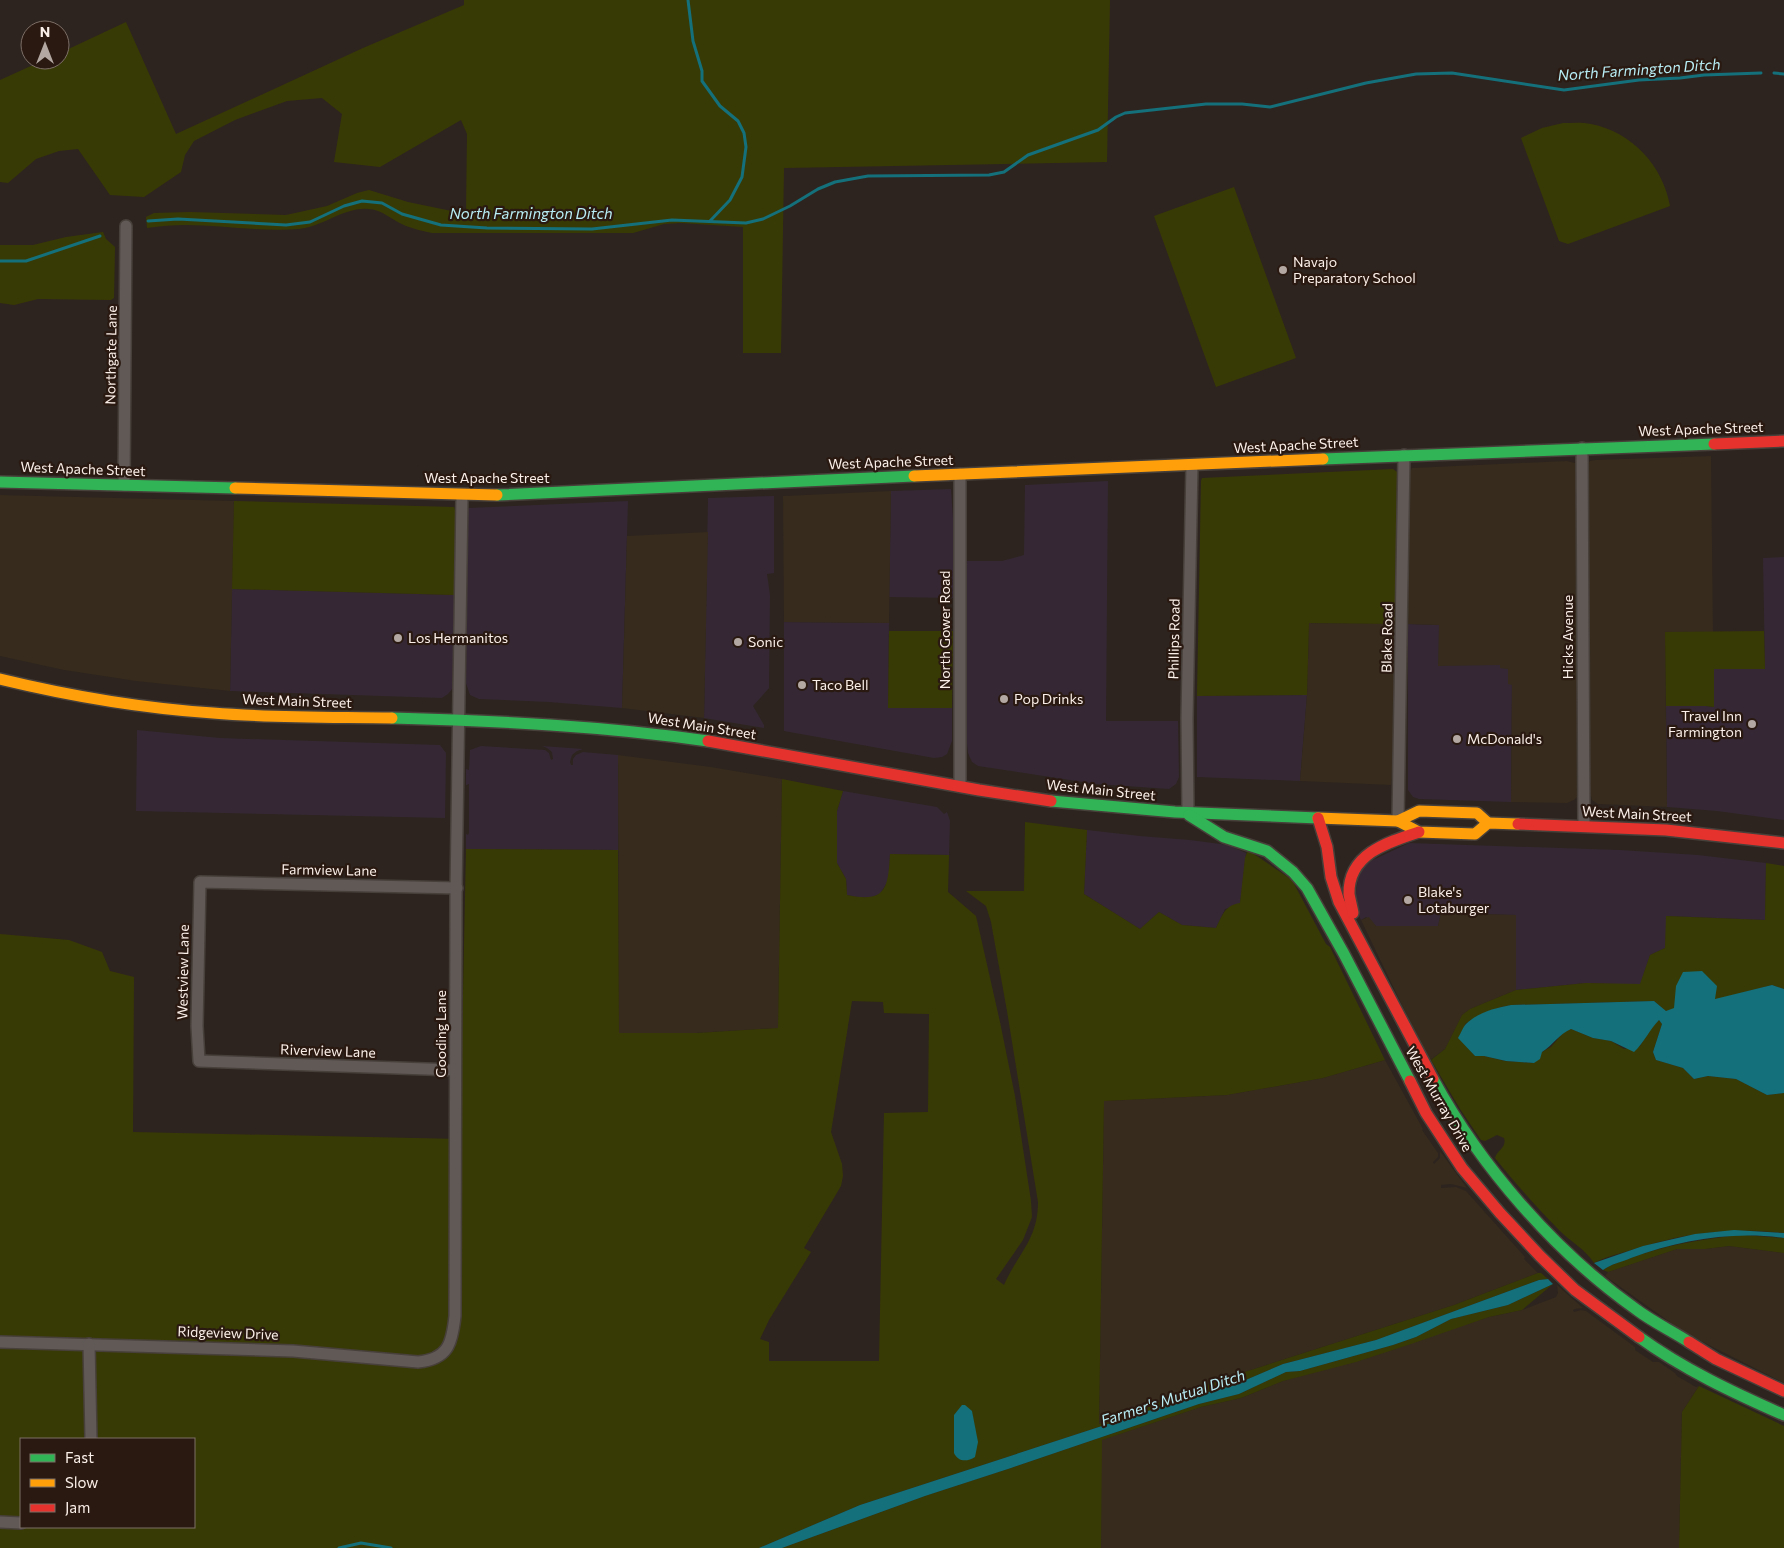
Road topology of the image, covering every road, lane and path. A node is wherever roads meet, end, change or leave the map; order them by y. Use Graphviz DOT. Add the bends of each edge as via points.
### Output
graph roads {
  1 [pos="126,226"];
  2 [pos="1784,441"];
  3 [pos="1582,448"];
  4 [pos="1404,455"];
  5 [pos="1192,465"];
  6 [pos="960,474"];
  7 [pos="0,482"];
  8 [pos="124,485"];
  9 [pos="462,495"];
  10 [pos="0,679"];
  11 [pos="459,720"];
  12 [pos="960,786"];
  13 [pos="1188,813"];
  14 [pos="1318,818"];
  15 [pos="1398,821"];
  16 [pos="1488,823"];
  17 [pos="1584,826"];
  18 [pos="1419,832"];
  19 [pos="1784,843"];
  20 [pos="1314,848"];
  21 [pos="200,882"];
  22 [pos="457,888"];
  23 [pos="1320,889"];
  24 [pos="1364,951"];
  25 [pos="1344,954"];
  26 [pos="199,1062"];
  27 [pos="455,1070"];
  28 [pos="0,1342"];
  29 [pos="89,1344"];
  30 [pos="449,1346"];
  31 [pos="1784,1391"];
  32 [pos="1784,1414"];
  33 [pos="92,1438"];
  34 [pos="0,1522"];
  35 [pos="20,1523"];
  1 -- 8 [label="street, Northgate Lane"];
  2 -- 3 [label="main road, West Apache Street"];
  3 -- 4 [label="main road, West Apache Street"];
  3 -- 17 [label="street, Hicks Avenue"];
  4 -- 5 [label="main road, West Apache Street"];
  4 -- 15 [label="street, Blake Road"];
  5 -- 6 [label="main road, West Apache Street"];
  5 -- 13 [label="street, Phillips Road"];
  6 -- 9 [label="main road, West Apache Street"];
  6 -- 12 [label="street, North Gower Road"];
  7 -- 8 [label="main road, West Apache Street"];
  8 -- 9 [label="main road, West Apache Street"];
  9 -- 11 [label="street, Gooding Lane"];
  10 -- 11 [label="main road, West Main Street" via="108,700 198,712"];
  11 -- 12 [label="main road, West Main Street" via="590,727 672,736"];
  11 -- 22 [label="street, Gooding Lane"];
  12 -- 13 [label="main road, West Main Street" via="1080,804"];
  13 -- 14 [label="main road, West Main Street"];
  13 -- 25 [label="main road, West Murray Drive" via="1224,837 1267,851 1293,872 1307,888"];
  14 -- 15 [label="main road, West Main Street"];
  14 -- 20 [label="main road"];
  14 -- 24 [label="main road, West Murray Drive" via="1338,902"];
  15 -- 16 [label="main road, West Main Street" via="1419,811 1477,812"];
  15 -- 18 [label="main road, West Main Street"];
  16 -- 17 [label="main road, West Main Street"];
  16 -- 18 [label="main road, West Main Street" via="1475,834"];
  17 -- 19 [label="main road, West Main Street" via="1692,832"];
  18 -- 24 [label="main road" via="1372,849 1352,871 1348,894"];
  21 -- 22 [label="street, Farmview Lane"];
  21 -- 26 [label="street, Westview Lane"];
  22 -- 27 [label="street, Gooding Lane"];
  23 -- 25 [label="main road"];
  24 -- 31 [label="main road, West Murray Drive" via="1445,1101 1516,1199 1555,1240 1606,1287 1656,1323 1716,1359"];
  25 -- 32 [label="main road, West Murray Drive" via="1426,1113 1462,1168 1540,1256 1575,1290 1646,1342 1698,1374"];
  26 -- 27 [label="street, Riverview Lane"];
  27 -- 30 [label="street, Gooding Lane" via="455,1316"];
  28 -- 29 [label="street, Ridgeview Drive"];
  29 -- 30 [label="street, Ridgeview Drive" via="293,1351 418,1362 432,1360"];
  29 -- 33 [label="street"];
  34 -- 35 [label="street"];
}
